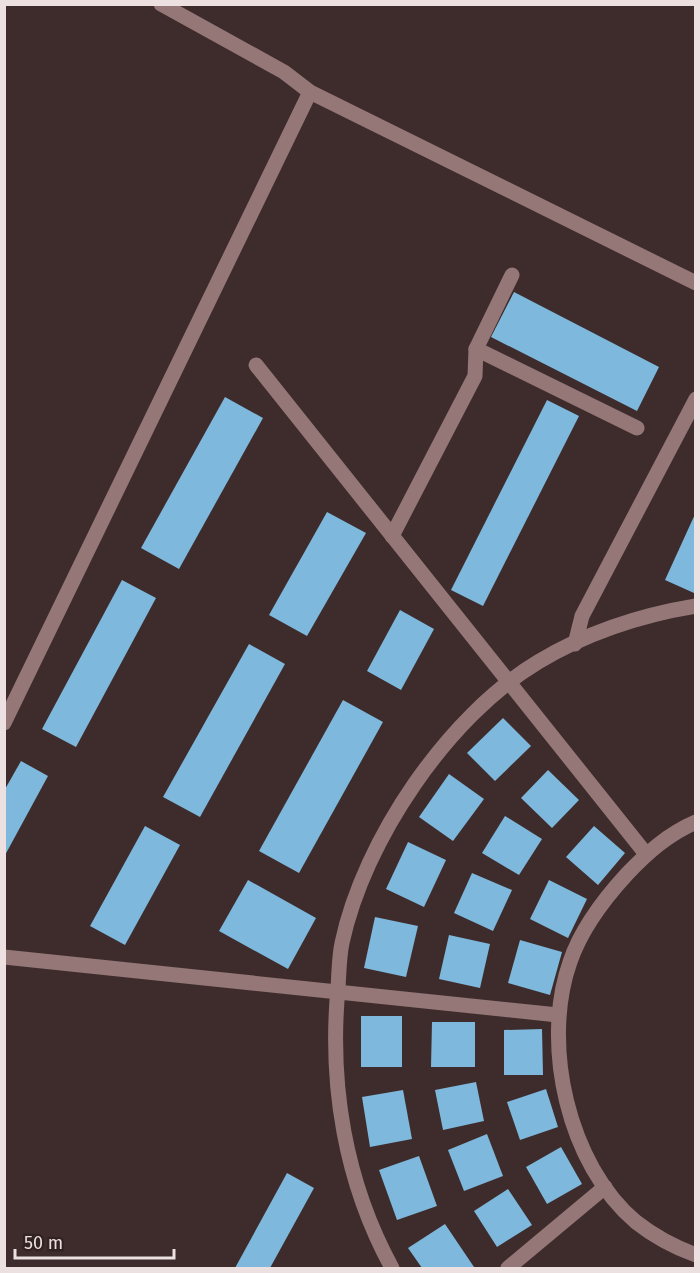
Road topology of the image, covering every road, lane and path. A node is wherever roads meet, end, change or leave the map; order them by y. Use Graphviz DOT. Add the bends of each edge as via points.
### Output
graph roads {
  1 [pos="161,4"];
  2 [pos="310,92"];
  3 [pos="512,275"];
  4 [pos="696,283"];
  5 [pos="476,349"];
  6 [pos="256,365"];
  7 [pos="696,399"];
  8 [pos="637,428"];
  9 [pos="392,536"];
  10 [pos="696,606"];
  11 [pos="575,644"];
  12 [pos="510,683"];
  13 [pos="4,723"];
  14 [pos="696,822"];
  15 [pos="646,854"];
  16 [pos="4,957"];
  17 [pos="338,992"];
  18 [pos="558,1015"];
  19 [pos="605,1187"];
  20 [pos="696,1255"];
  21 [pos="392,1269"];
  22 [pos="508,1269"];
  1 -- 2 [label="street" via="284,72"];
  2 -- 4 [label="street"];
  2 -- 13 [label="street"];
  3 -- 5 [label="street"];
  5 -- 8 [label="street"];
  5 -- 9 [label="street" via="475,376"];
  6 -- 9 [label="street"];
  7 -- 11 [label="street" via="582,616"];
  9 -- 12 [label="street"];
  10 -- 11 [label="street" via="658,612"];
  11 -- 12 [label="street" via="538,662"];
  12 -- 15 [label="street"];
  12 -- 17 [label="street" via="488,699 437,753 397,810 366,873 342,943"];
  14 -- 15 [label="street"];
  15 -- 18 [label="street" via="610,892 589,923 570,961"];
  16 -- 17 [label="street"];
  17 -- 18 [label="street"];
  17 -- 21 [label="street" via="334,1030 339,1109 353,1175 373,1232"];
  18 -- 19 [label="street" via="561,1070 569,1109 582,1149"];
  19 -- 20 [label="street" via="635,1221 668,1245"];
  19 -- 22 [label="street"];
}
